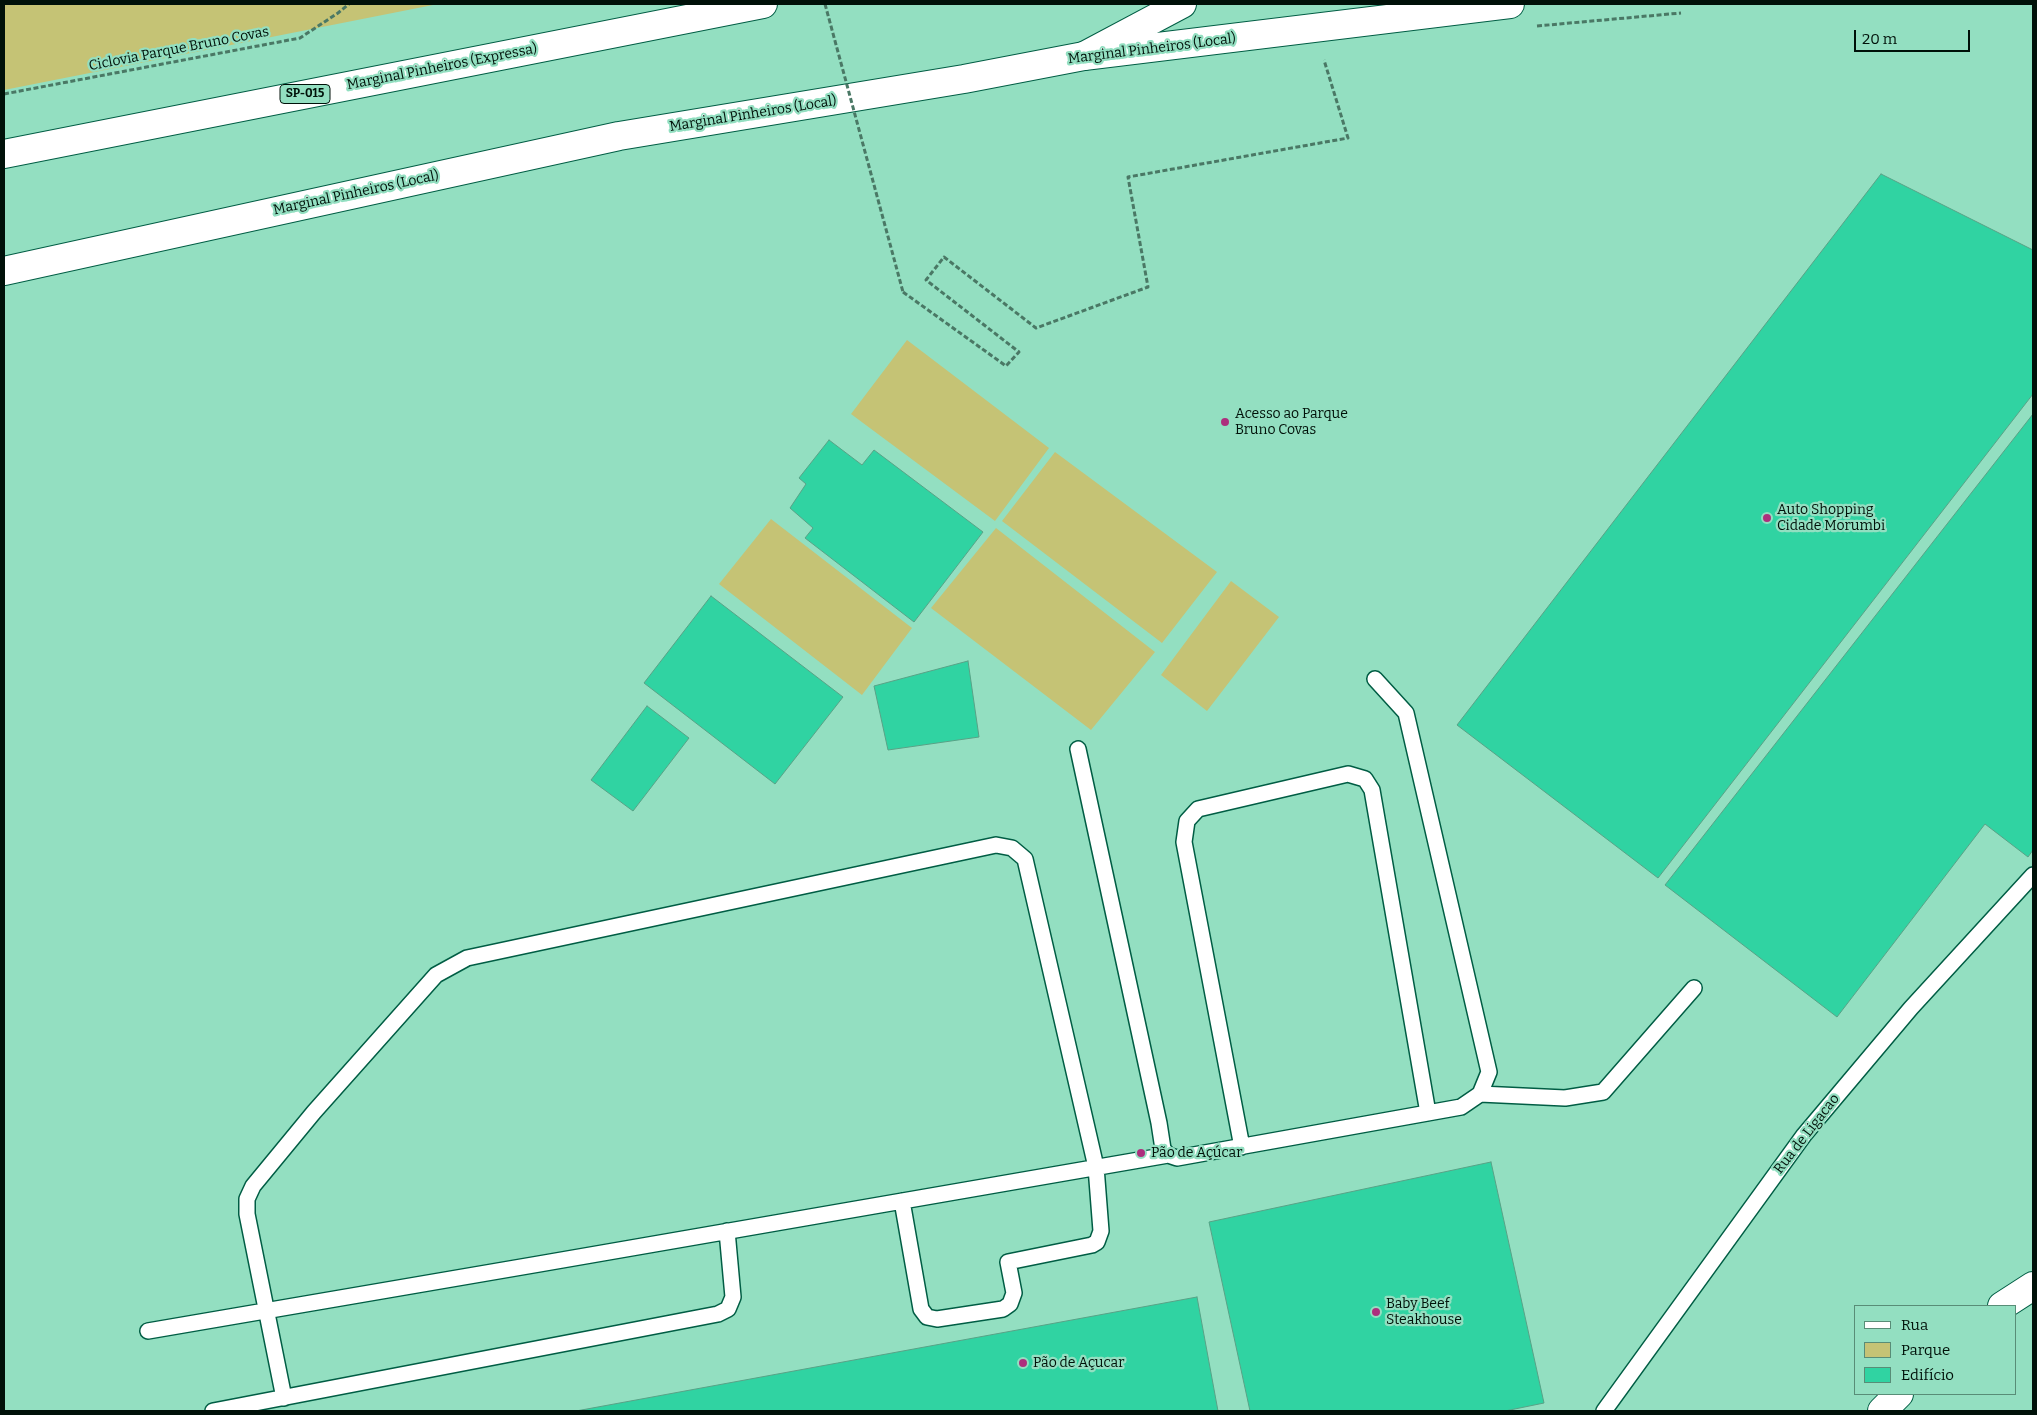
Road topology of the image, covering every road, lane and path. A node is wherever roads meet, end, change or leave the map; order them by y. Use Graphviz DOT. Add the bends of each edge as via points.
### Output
graph roads {
  1 [pos="349,4"];
  2 [pos="763,4"];
  3 [pos="825,4"];
  4 [pos="1182,4"];
  5 [pos="1510,4"];
  6 [pos="1084,56"];
  7 [pos="1323,56"];
  8 [pos="4,94"];
  9 [pos="4,154"];
  10 [pos="4,272"];
  11 [pos="1376,679"];
  12 [pos="1078,749"];
  13 [pos="2033,875"];
  14 [pos="1694,988"];
  15 [pos="1480,1094"];
  16 [pos="1428,1112"];
  17 [pos="1242,1147"];
  18 [pos="1168,1154"];
  19 [pos="1096,1167"];
  20 [pos="902,1201"];
  21 [pos="727,1231"];
  22 [pos="2033,1286"];
  23 [pos="2004,1305"];
  24 [pos="267,1311"];
  25 [pos="148,1331"];
  26 [pos="1898,1395"];
  27 [pos="284,1398"];
  28 [pos="213,1411"];
  29 [pos="1604,1411"];
  30 [pos="1882,1411"];
  1 -- 8 [label="path, Ciclovia Parque Bruno Covas" via="300,38"];
  2 -- 9 [label="main road, Marginal Pinheiros (Expressa) / SP-015"];
  3 -- 7 [label="path, bridge" via="904,292 1006,366 1019,352 926,280 944,257 1036,328 1148,287 1128,177 1348,138"];
  4 -- 6 [label="main road"];
  5 -- 6 [label="main road, Marginal Pinheiros (Local)"];
  6 -- 10 [label="main road, Marginal Pinheiros (Local)" via="619,136"];
  11 -- 15 [label="lane" via="1406,713 1489,1072"];
  12 -- 18 [label="lane" via="1163,1149"];
  13 -- 29 [label="lane, Rua de Ligacao" via="1911,1008 1804,1135"];
  14 -- 15 [label="lane" via="1604,1092 1566,1098"];
  15 -- 16 [label="lane" via="1461,1107"];
  16 -- 17 [label="lane"];
  16 -- 17 [label="lane" via="1372,790 1365,779 1348,774 1198,809 1187,822 1184,842"];
  17 -- 18 [label="lane" via="1177,1158"];
  18 -- 19 [label="lane"];
  19 -- 20 [label="lane"];
  19 -- 20 [label="lane" via="1101,1231 1097,1242 1008,1262 1014,1293 1010,1304 1003,1310 937,1319 927,1317 921,1309"];
  19 -- 24 [label="lane" via="1025,859 1012,848 996,845 467,958 436,975 253,1186 247,1199 247,1214"];
  20 -- 21 [label="lane"];
  21 -- 24 [label="lane"];
  21 -- 27 [label="lane" via="733,1297 728,1309 718,1314"];
  22 -- 23 [label="main road"];
  24 -- 25 [label="lane"];
  24 -- 27 [label="lane"];
  26 -- 30 [label="main road"];
  27 -- 28 [label="lane"];
}
